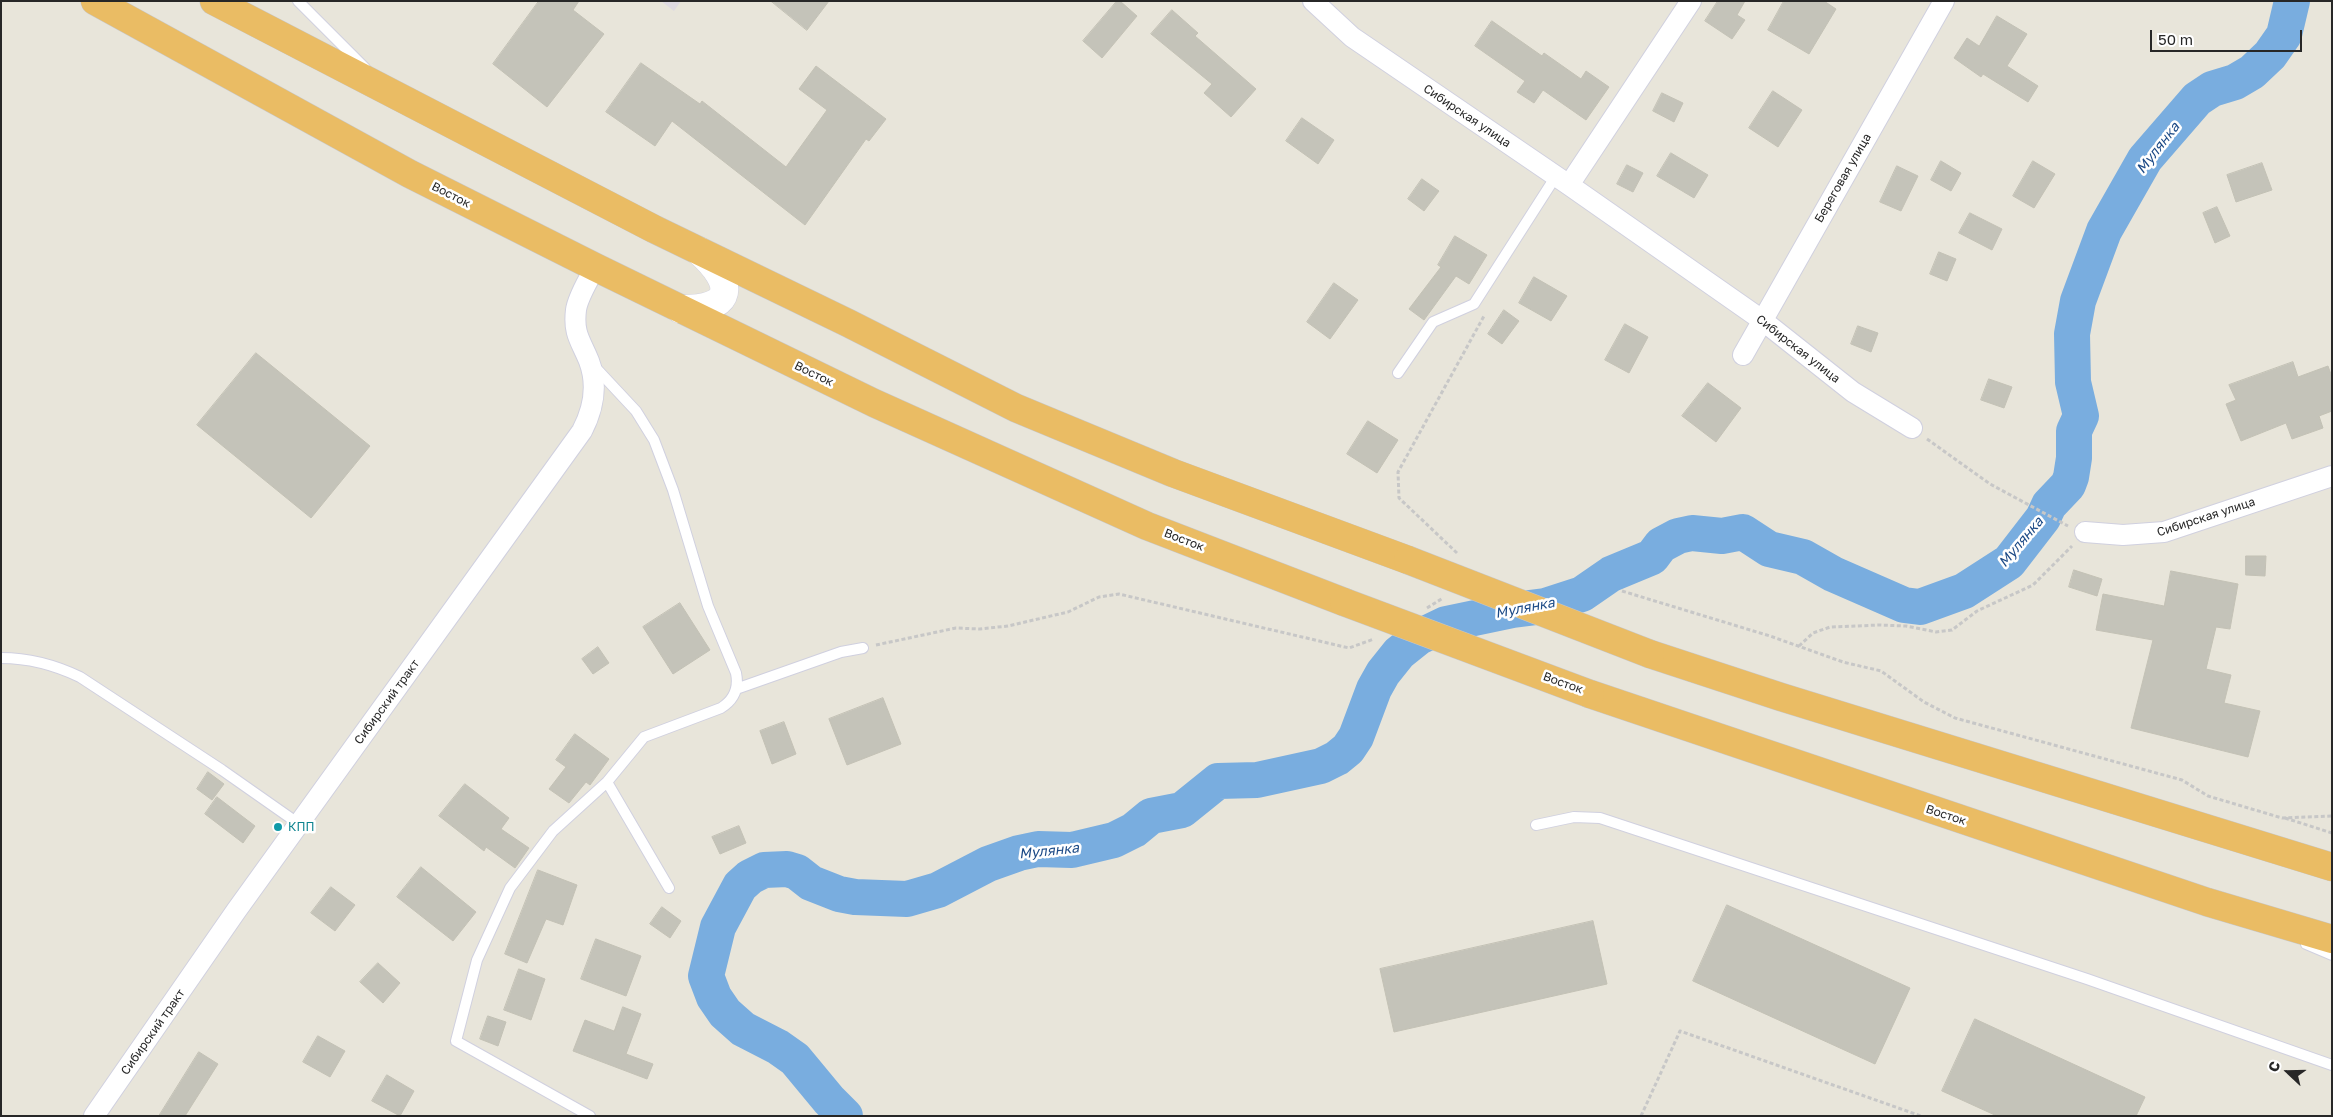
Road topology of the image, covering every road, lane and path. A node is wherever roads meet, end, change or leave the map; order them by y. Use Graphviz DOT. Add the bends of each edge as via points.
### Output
graph roads {
  1 [pos="95,1"];
  2 [pos="214,1"];
  3 [pos="298,1"];
  4 [pos="1313,1"];
  5 [pos="1691,1"];
  6 [pos="1944,1"];
  7 [pos="386,90"];
  8 [pos="1563,180"];
  9 [pos="699,250"];
  10 [pos="595,267"];
  11 [pos="680,309"];
  12 [pos="1762,320"];
  13 [pos="1743,355"];
  14 [pos="589,361"];
  15 [pos="1398,373"];
  16 [pos="1912,428"];
  17 [pos="2332,476"];
  18 [pos="2082,532"];
  19 [pos="1622,591"];
  20 [pos="1799,646"];
  21 [pos="863,648"];
  22 [pos="1,658"];
  23 [pos="736,689"];
  24 [pos="608,782"];
  25 [pos="2332,816"];
  26 [pos="2282,818"];
  27 [pos="299,824"];
  28 [pos="1536,825"];
  29 [pos="2332,833"];
  30 [pos="2332,867"];
  31 [pos="669,888"];
  32 [pos="2207,902"];
  33 [pos="2332,939"];
  34 [pos="2332,955"];
  35 [pos="2332,1065"];
  36 [pos="94,1116"];
  37 [pos="590,1116"];
  38 [pos="1641,1116"];
  39 [pos="1921,1116"];
  1 -- 10 [label="highway, Восток" via="410,174"];
  2 -- 7 [label="highway"];
  3 -- 7 [label="lane"];
  4 -- 8 [label="street, Сибирская улица" via="1352,37"];
  5 -- 8 [label="street"];
  6 -- 12 [label="street, Береговая улица"];
  7 -- 9 [label="highway"];
  8 -- 12 [label="street, Сибирская улица"];
  8 -- 15 [label="lane" via="1474,304 1434,322"];
  9 -- 11 [label="street" via="721,274 724,294 705,308"];
  9 -- 30 [label="highway, bridge" via="1016,408 1173,473 1650,654"];
  10 -- 11 [label="highway, Восток"];
  10 -- 14 [label="street, Сибирский тракт" via="576,308 576,332"];
  11 -- 32 [label="highway, Восток, bridge" via="874,404 1147,526 1590,694"];
  12 -- 13 [label="street, Береговая улица"];
  12 -- 16 [label="street, Сибирская улица" via="1853,392"];
  14 -- 23 [label="lane" via="636,411 654,440 673,490 708,606 736,673"];
  14 -- 27 [label="street, Сибирский тракт" via="594,389 591,413 577,438"];
  16 -- 18 [label="path" via="1990,484"];
  17 -- 18 [label="street, Сибирская улица" via="2164,532"];
  18 -- 20 [label="path" via="2033,586 1977,611 1952,630 1936,632 1880,625 1830,627 1813,633"];
  19 -- 20 [label="path"];
  20 -- 26 [label="path" via="1844,662 1881,670 1924,702 1955,718 2182,780 2208,796"];
  21 -- 23 [label="lane" via="841,652"];
  22 -- 27 [label="lane" via="33,660 80,677"];
  23 -- 24 [label="lane" via="731,700 721,708 644,737"];
  24 -- 31 [label="lane"];
  24 -- 37 [label="lane" via="552,830 510,888 477,960 456,1042"];
  25 -- 26 [label="path"];
  26 -- 29 [label="path"];
  27 -- 36 [label="street, Сибирский тракт"];
  28 -- 35 [label="lane" via="1574,817 1600,818 2087,979"];
  32 -- 33 [label="highway, Восток"];
  32 -- 34 [label="lane"];
  38 -- 39 [label="path" via="1680,1031"];
}
